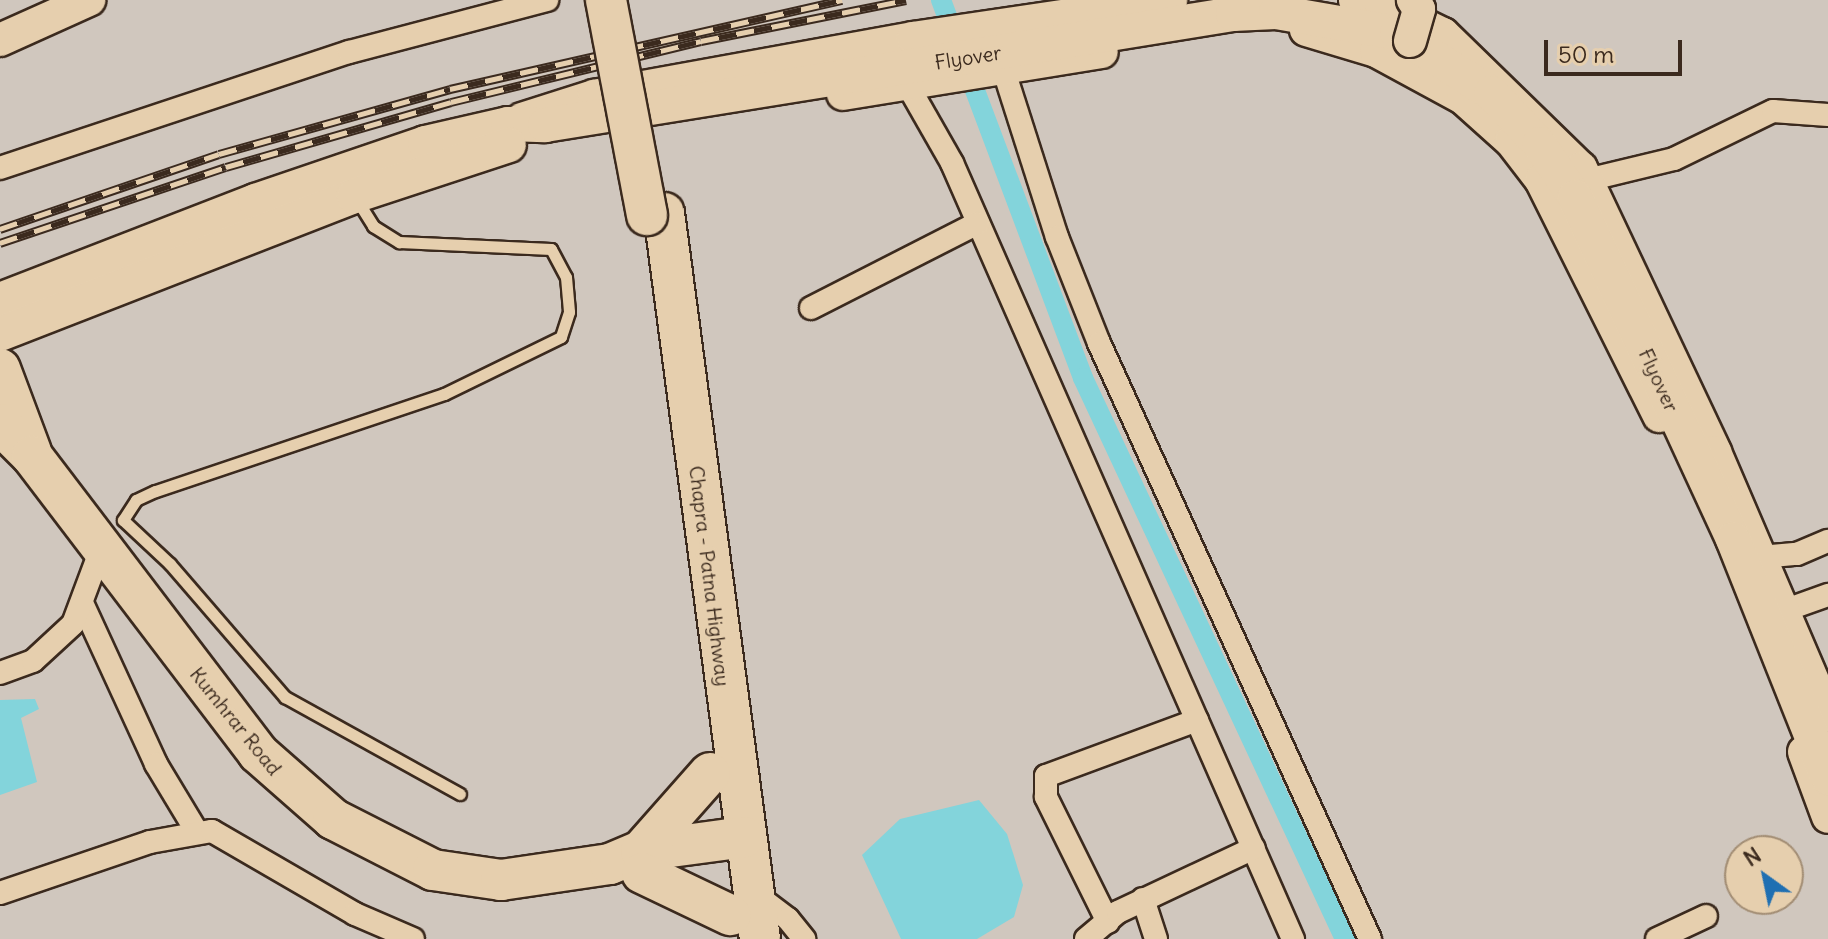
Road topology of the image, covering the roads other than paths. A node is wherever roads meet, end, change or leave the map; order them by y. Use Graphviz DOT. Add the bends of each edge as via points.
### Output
graph roads {
  1 [pos="89,0"];
  2 [pos="547,0"];
  3 [pos="606,0"];
  4 [pos="625,0"];
  5 [pos="1171,0"];
  6 [pos="1355,0"];
  7 [pos="1411,0"];
  8 [pos="1400,36"];
  9 [pos="0,40"];
  10 [pos="995,70"];
  11 [pos="918,82"];
  12 [pos="1828,115"];
  13 [pos="512,133"];
  14 [pos="0,168"];
  15 [pos="1587,180"];
  16 [pos="354,196"];
  17 [pos="656,214"];
  18 [pos="978,223"];
  19 [pos="0,300"];
  20 [pos="811,308"];
  21 [pos="0,334"];
  22 [pos="0,369"];
  23 [pos="0,424"];
  24 [pos="32,456"];
  25 [pos="1828,541"];
  26 [pos="101,549"];
  27 [pos="1760,557"];
  28 [pos="1828,595"];
  29 [pos="83,605"];
  30 [pos="1783,611"];
  31 [pos="0,673"];
  32 [pos="1828,716"];
  33 [pos="1197,720"];
  34 [pos="710,773"];
  35 [pos="1828,778"];
  36 [pos="460,794"];
  37 [pos="1828,817"];
  38 [pos="197,832"];
  39 [pos="1254,848"];
  40 [pos="631,863"];
  41 [pos="738,885"];
  42 [pos="0,893"];
  43 [pos="1143,899"];
  44 [pos="1706,916"];
  45 [pos="1108,922"];
  46 [pos="413,939"];
  47 [pos="804,939"];
  48 [pos="1086,939"];
  49 [pos="1156,939"];
  50 [pos="1293,939"];
  51 [pos="1370,939"];
  52 [pos="1657,939"];
  1 -- 9 [label="street"];
  2 -- 14 [label="street" via="349,52"];
  3 -- 17 [label="highway, bridge"];
  4 -- 17 [label="highway"];
  5 -- 13 [label="street" via="913,38 594,96"];
  6 -- 15 [label="street" via="1381,4 1450,39 1570,156"];
  7 -- 8 [label="street" via="1401,5"];
  8 -- 13 [label="main road, Flyover" via="1290,14 1233,14"];
  8 -- 35 [label="main road, Flyover" via="1491,93 1539,144 1575,197 1733,539"];
  10 -- 11 [label="street"];
  10 -- 37 [label="street" via="1221,31 1317,31 1376,51 1463,98 1492,124 1541,180 1680,459 1735,581"];
  10 -- 51 [label="street" via="1099,343"];
  11 -- 13 [label="street"];
  11 -- 18 [label="street"];
  12 -- 15 [label="street" via="1773,111 1665,163"];
  13 -- 16 [label="main road"];
  13 -- 19 [label="main road" via="425,143 255,201"];
  15 -- 27 [label="street"];
  16 -- 21 [label="main road"];
  16 -- 36 [label="lane" via="373,226 399,242 551,249 566,277 569,312 561,337 444,394 155,491 136,500 123,520 170,564 285,697"];
  17 -- 34 [label="highway, Chapra - Patna Highway"];
  17 -- 41 [label="highway, Chapra - Patna Highway"];
  18 -- 20 [label="street"];
  18 -- 33 [label="street"];
  22 -- 24 [label="highway, Kumhrar Road"];
  23 -- 24 [label="highway, Kumhrar Road"];
  24 -- 26 [label="highway, Kumhrar Road"];
  25 -- 27 [label="street" via="1797,554"];
  26 -- 29 [label="street"];
  26 -- 40 [label="highway, Kumhrar Road" via="258,753 333,819 459,878 501,880"];
  27 -- 30 [label="street"];
  28 -- 30 [label="street"];
  29 -- 31 [label="street" via="48,651"];
  29 -- 38 [label="street" via="156,764"];
  30 -- 32 [label="street"];
  33 -- 39 [label="street"];
  33 -- 45 [label="street" via="1046,776 1051,808"];
  34 -- 40 [label="highway"];
  34 -- 41 [label="highway, Chapra - Patna Highway"];
  38 -- 42 [label="street" via="150,842"];
  38 -- 46 [label="street" via="229,837 355,914"];
  39 -- 43 [label="street"];
  39 -- 50 [label="street"];
  40 -- 41 [label="highway"];
  40 -- 41 [label="highway, Kumhrar Road"];
  41 -- 47 [label="street" via="788,919"];
  43 -- 45 [label="street"];
  43 -- 49 [label="street"];
  44 -- 52 [label="street"];
  45 -- 48 [label="street"];
}
